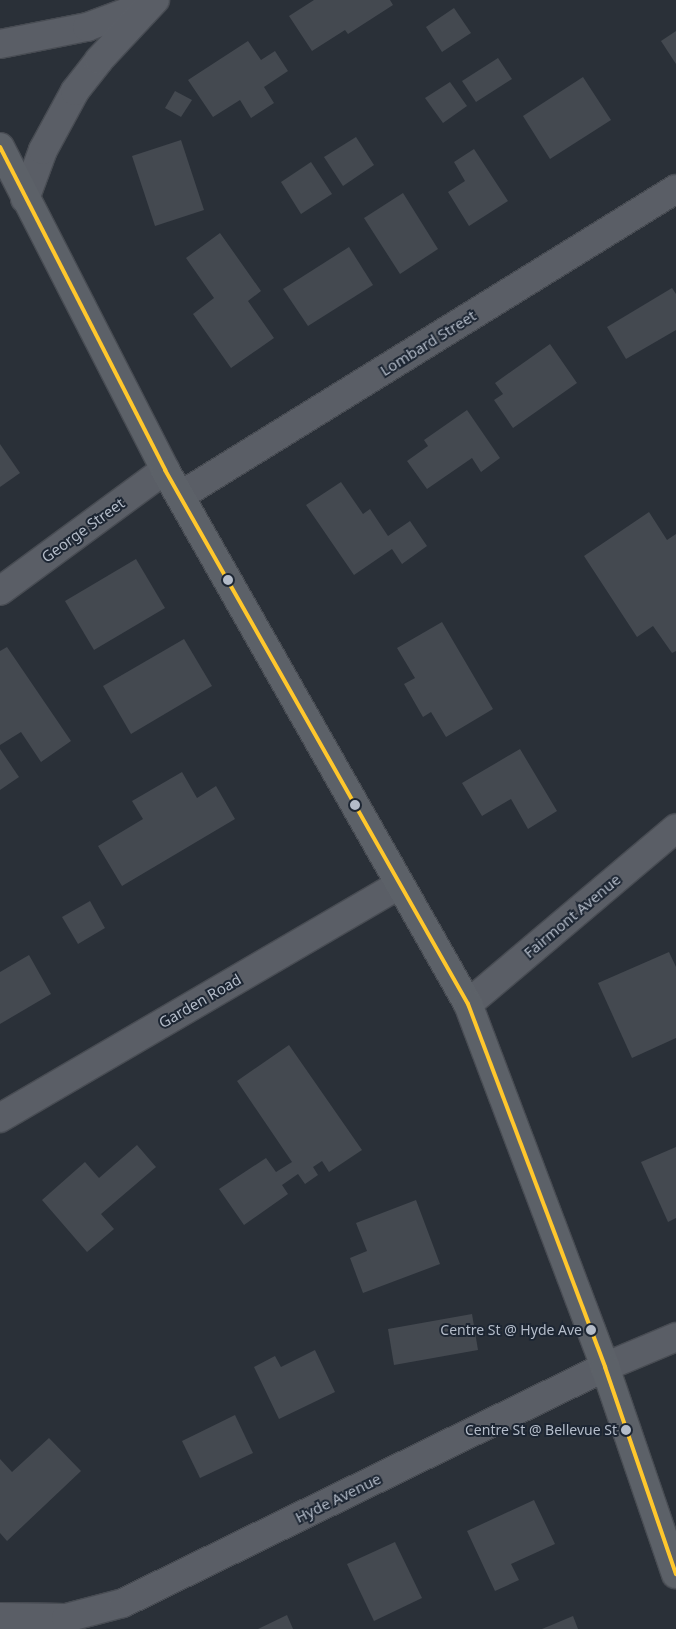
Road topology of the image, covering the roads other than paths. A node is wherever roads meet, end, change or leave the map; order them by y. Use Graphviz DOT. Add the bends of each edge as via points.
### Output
graph roads {
  1 [pos="153,2"];
  2 [pos="0,44"];
  3 [pos="0,147"];
  4 [pos="676,189"];
  5 [pos="25,199"];
  6 [pos="165,470"];
  7 [pos="180,496"];
  8 [pos="0,591"];
  9 [pos="676,828"];
  10 [pos="399,885"];
  11 [pos="468,1004"];
  12 [pos="0,1118"];
  13 [pos="676,1337"];
  14 [pos="605,1367"];
  15 [pos="676,1574"];
  16 [pos="0,1618"];
  17 [pos="65,1624"];
  1 -- 2 [label="street" via="87,27"];
  1 -- 5 [label="street" via="99,60 61,113"];
  3 -- 5 [label="main road"];
  4 -- 7 [label="street, Lombard Street"];
  5 -- 6 [label="main road"];
  6 -- 7 [label="main road"];
  6 -- 8 [label="street, George Street"];
  7 -- 10 [label="main road"];
  9 -- 11 [label="street, Fairmont Avenue"];
  10 -- 11 [label="main road"];
  10 -- 12 [label="street, Garden Road"];
  11 -- 14 [label="main road"];
  13 -- 14 [label="street, Hyde Avenue"];
  14 -- 15 [label="main road"];
  14 -- 17 [label="street, Hyde Avenue" via="123,1603"];
  16 -- 17 [label="street, Hyde Avenue"];
}
